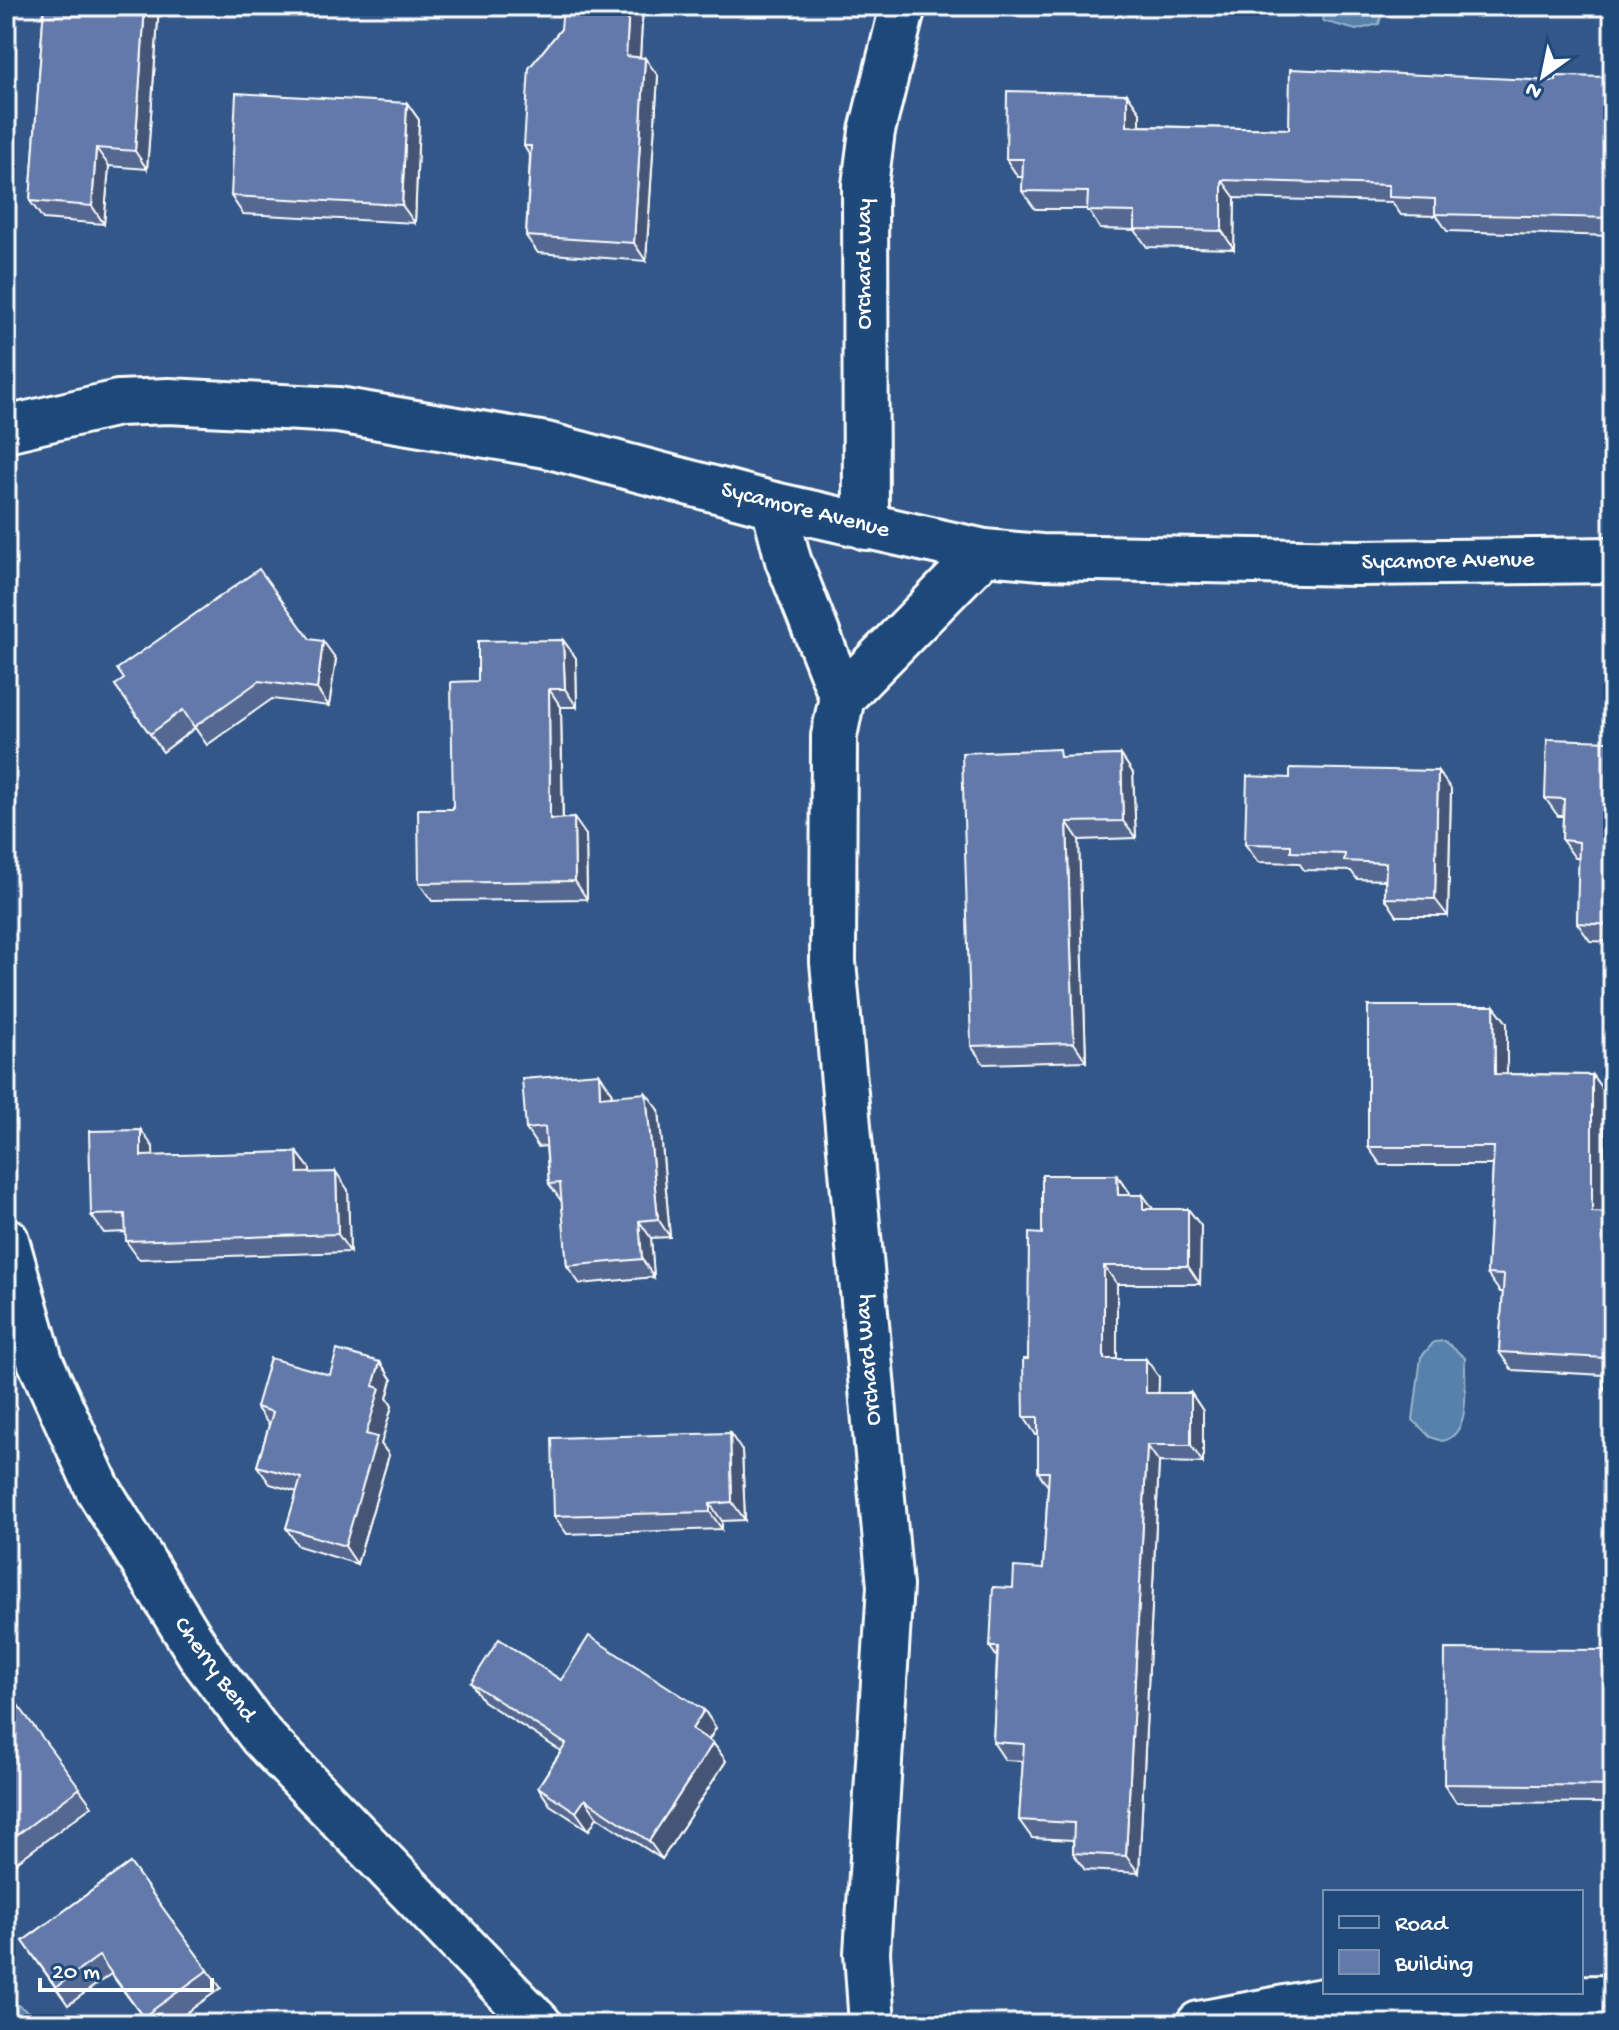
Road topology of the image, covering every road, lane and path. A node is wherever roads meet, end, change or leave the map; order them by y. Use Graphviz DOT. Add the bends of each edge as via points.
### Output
graph roads {
  1 [pos="903,6"];
  2 [pos="6,429"];
  3 [pos="774,505"];
  4 [pos="866,527"];
  5 [pos="984,552"];
  6 [pos="1613,560"];
  7 [pos="842,697"];
  8 [pos="6,1240"];
  9 [pos="1613,1998"];
  10 [pos="539,2024"];
  11 [pos="872,2024"];
  12 [pos="1199,2024"];
  1 -- 4 [label="street, Orchard Way" via="872,131 865,185"];
  2 -- 3 [label="street, Sycamore Avenue" via="118,403 338,410 546,445"];
  3 -- 4 [label="street, Sycamore Avenue"];
  3 -- 7 [label="street" via="788,560"];
  4 -- 5 [label="street, Sycamore Avenue"];
  5 -- 6 [label="street, Sycamore Avenue" via="1357,563"];
  5 -- 7 [label="street"];
  7 -- 11 [label="street, Orchard Way" via="834,736 833,962 890,1586 867,1953"];
  8 -- 10 [label="street, Cherry Bend" via="40,1361 98,1489 203,1659 262,1737"];
  9 -- 12 [label="street" via="1323,2001"];
}
